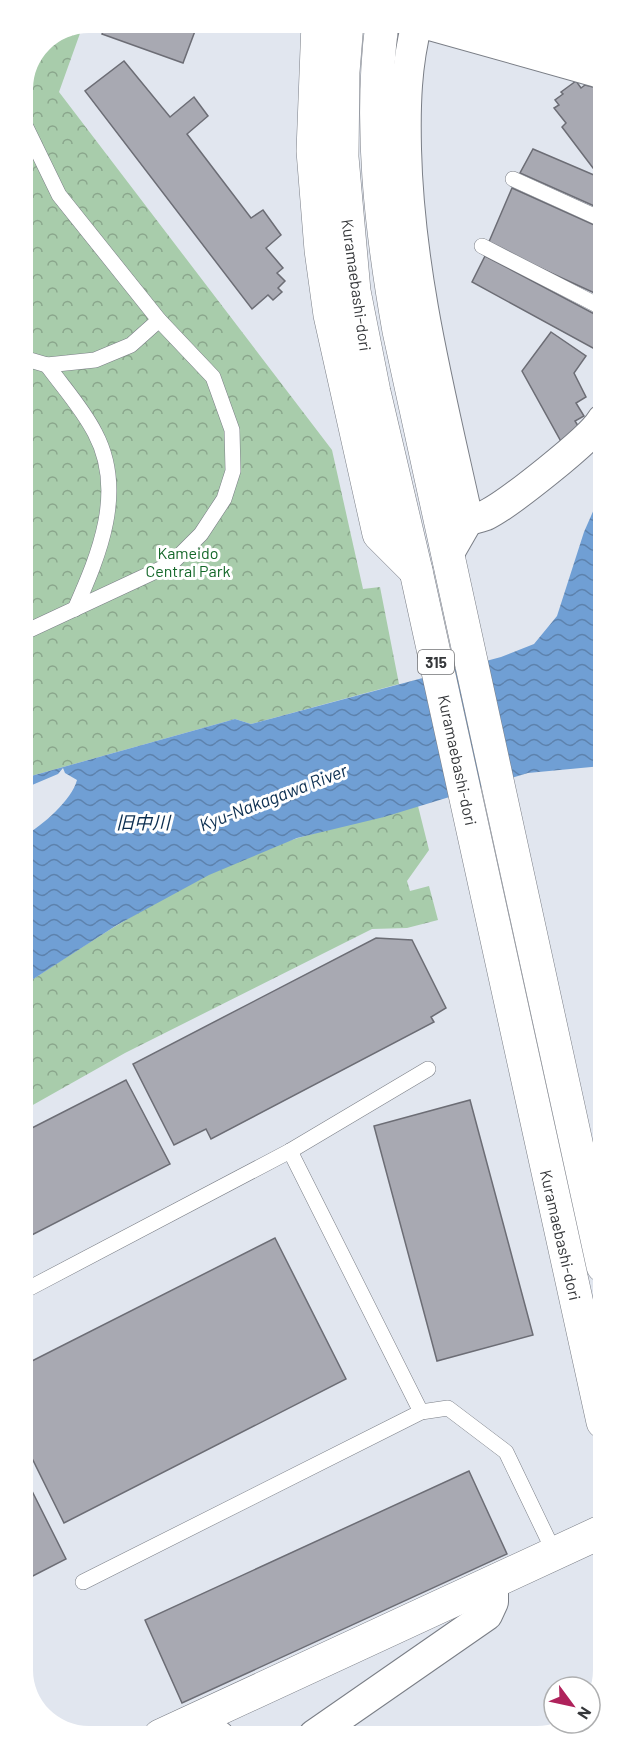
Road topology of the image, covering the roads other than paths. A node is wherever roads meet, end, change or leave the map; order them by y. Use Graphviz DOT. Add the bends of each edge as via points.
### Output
graph roads {
  1 [pos="317,33"];
  2 [pos="346,33"];
  3 [pos="381,33"];
  4 [pos="415,33"];
  5 [pos="459,33"];
  6 [pos="544,34"];
  7 [pos="560,38"];
  8 [pos="589,70"];
  9 [pos="33,142"];
  10 [pos="513,178"];
  11 [pos="593,215"];
  12 [pos="482,246"];
  13 [pos="593,302"];
  14 [pos="159,320"];
  15 [pos="33,361"];
  16 [pos="47,365"];
  17 [pos="593,431"];
  18 [pos="468,520"];
  19 [pos="449,553"];
  20 [pos="416,571"];
  21 [pos="75,609"];
  22 [pos="33,628"];
  23 [pos="428,1069"];
  24 [pos="290,1151"];
  25 [pos="593,1220"];
  26 [pos="33,1286"];
  27 [pos="593,1379"];
  28 [pos="421,1412"];
  29 [pos="593,1536"];
  30 [pos="555,1554"];
  31 [pos="83,1582"];
  32 [pos="494,1584"];
  33 [pos="183,1726"];
  34 [pos="327,1726"];
  1 -- 20 [label="main road" via="313,152 330,315 379,534"];
  2 -- 20 [label="main road, Kuramaebashi-dori / 315" via="342,157 354,291"];
  3 -- 19 [label="main road, Kuramaebashi-dori / 315" via="377,106 388,267 419,432"];
  4 -- 18 [label="street" via="407,68 406,128 416,276"];
  5 -- 8 [label="street"];
  6 -- 7 [label="main road"];
  9 -- 14 [label="lane" via="58,195"];
  10 -- 11 [label="lane"];
  12 -- 13 [label="lane"];
  14 -- 16 [label="lane" via="131,345 95,360"];
  14 -- 21 [label="lane" via="213,377 232,430 233,471 224,499 201,534 171,564"];
  15 -- 16 [label="lane"];
  16 -- 21 [label="lane" via="96,433 107,468 109,501 105,528 96,561"];
  17 -- 18 [label="street" via="503,504"];
  18 -- 19 [label="street"];
  19 -- 25 [label="main road, Kuramaebashi-dori / 315"];
  20 -- 27 [label="main road, Kuramaebashi-dori / 315"];
  21 -- 22 [label="lane"];
  23 -- 24 [label="lane"];
  24 -- 26 [label="lane"];
  24 -- 28 [label="lane"];
  28 -- 30 [label="lane" via="448,1408 506,1452"];
  28 -- 31 [label="lane"];
  29 -- 30 [label="main road"];
  30 -- 32 [label="main road"];
  32 -- 33 [label="main road"];
  32 -- 34 [label="street" via="493,1602 487,1614"];
}
